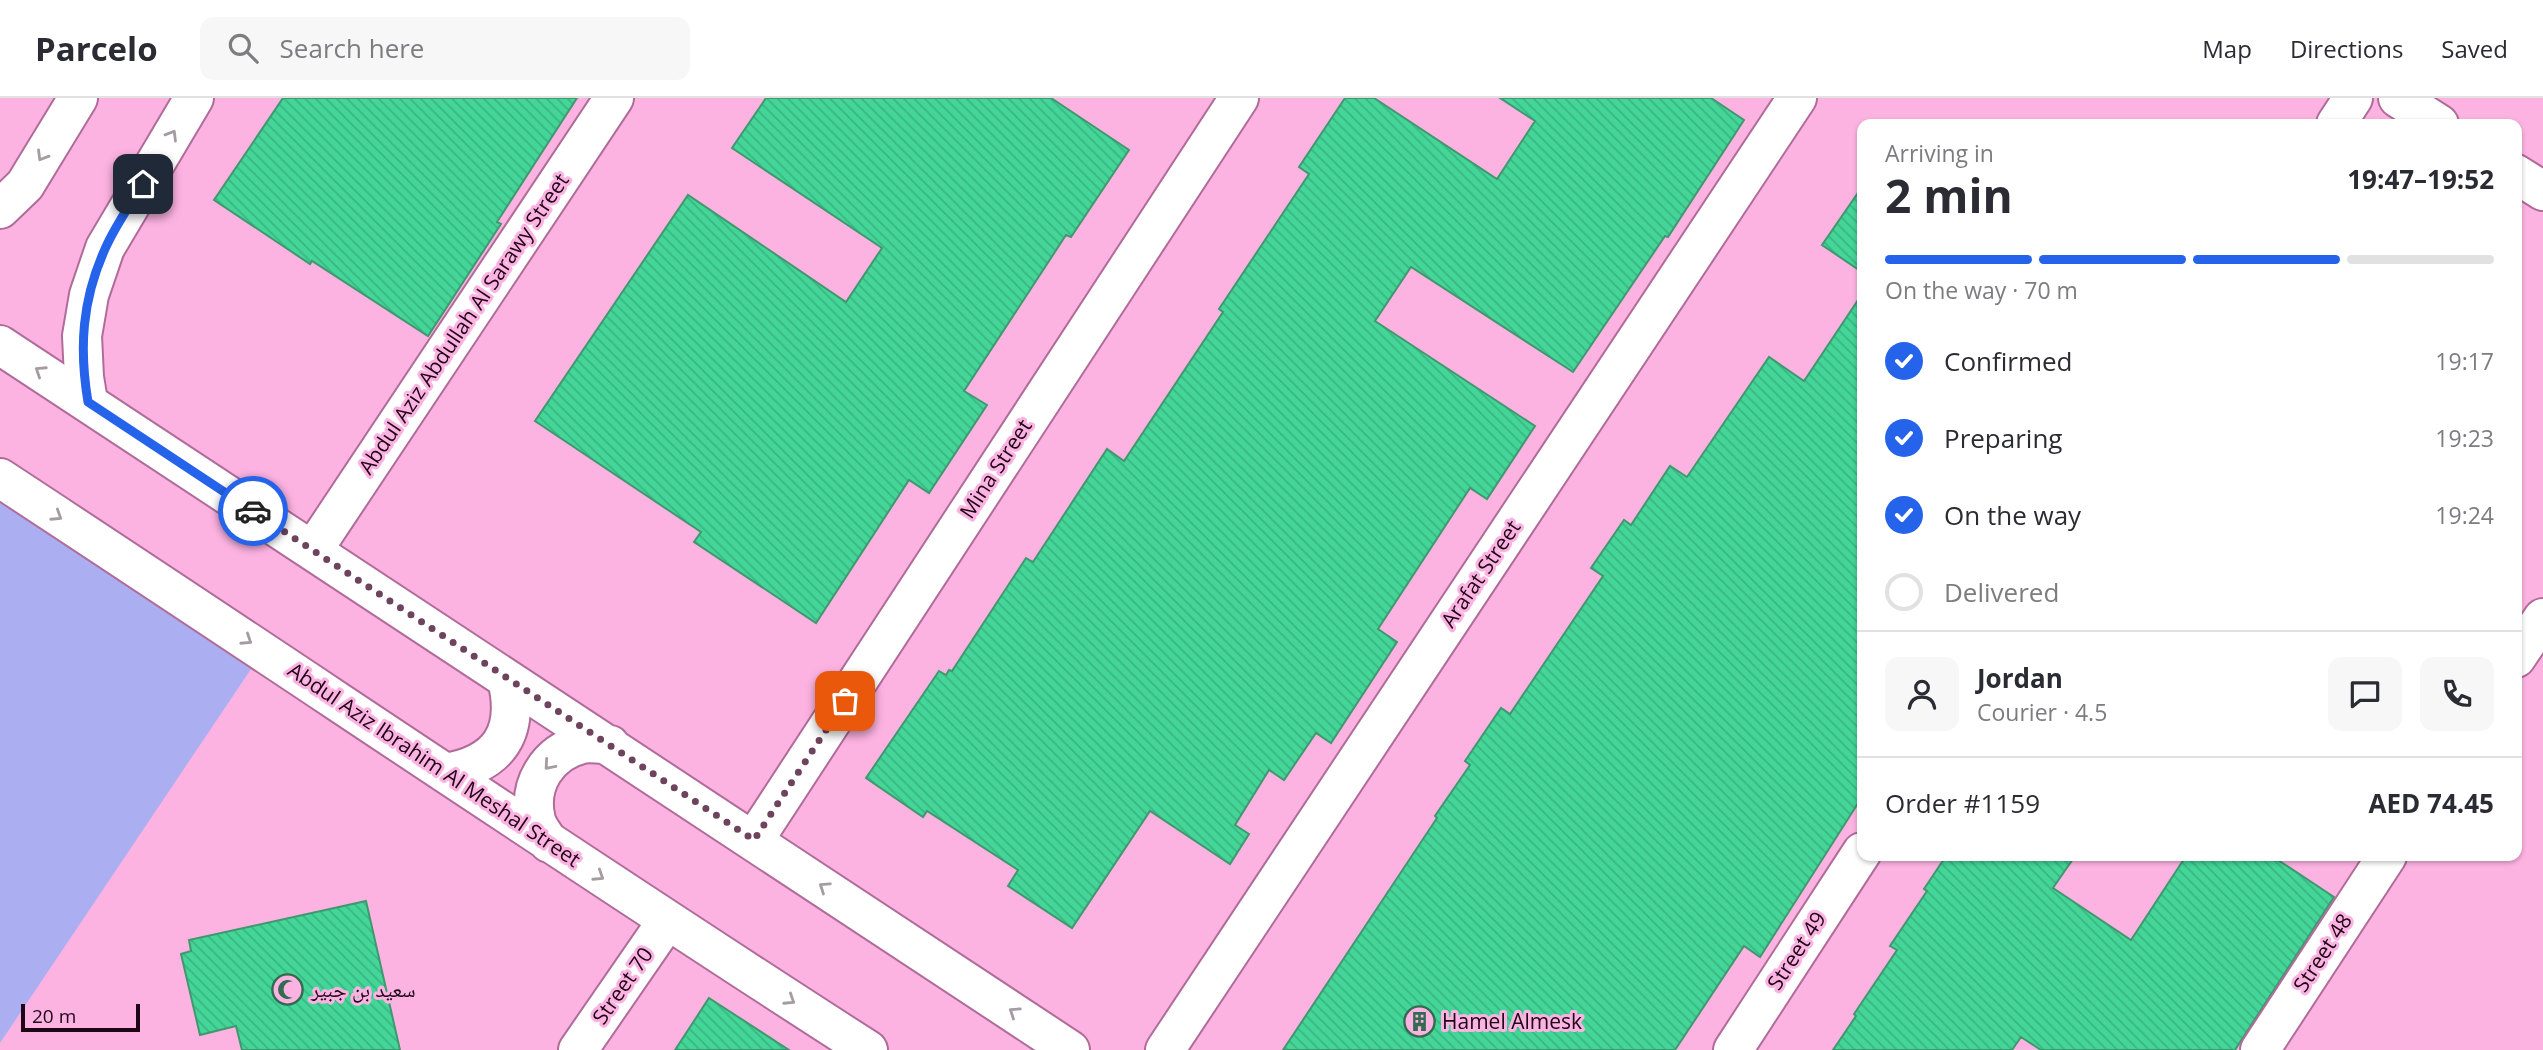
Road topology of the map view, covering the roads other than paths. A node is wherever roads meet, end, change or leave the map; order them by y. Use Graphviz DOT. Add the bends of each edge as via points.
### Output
graph roads {
  1 [pos="78,98"];
  2 [pos="194,98"];
  3 [pos="614,98"];
  4 [pos="1239,98"];
  5 [pos="1797,98"];
  6 [pos="2353,98"];
  7 [pos="2398,98"];
  8 [pos="2339,119"];
  9 [pos="2431,119"];
  10 [pos="2522,178"];
  11 [pos="2543,191"];
  12 [pos="0,209"];
  13 [pos="0,345"];
  14 [pos="88,402"];
  15 [pos="0,478"];
  16 [pos="313,550"];
  17 [pos="2543,618"];
  18 [pos="2522,649"];
  19 [pos="508,679"];
  20 [pos="610,745"];
  21 [pos="445,773"];
  22 [pos="754,840"];
  23 [pos="549,844"];
  24 [pos="1857,860"];
  25 [pos="2384,861"];
  26 [pos="667,921"];
  27 [pos="578,1050"];
  28 [pos="868,1050"];
  29 [pos="1070,1050"];
  30 [pos="1165,1050"];
  31 [pos="1733,1050"];
  32 [pos="2260,1050"];
  1 -- 12 [label="street, one-way" via="25,185"];
  14 -- 2 [label="street, one-way" via="82,336 89,295 105,248"];
  3 -- 16 [label="street, Abdul Aziz Abdullah Al Sarawy Street"];
  4 -- 22 [label="street, Mina Street"];
  5 -- 30 [label="street, Arafat Street"];
  6 -- 8 [label="street"];
  7 -- 9 [label="street"];
  10 -- 11 [label="street"];
  14 -- 13 [label="street, one-way"];
  14 -- 16 [label="street"];
  15 -- 21 [label="street, Abdul Aziz Ibrahim Al Meshal Street, one-way"];
  16 -- 19 [label="street"];
  17 -- 18 [label="street"];
  19 -- 20 [label="street"];
  19 -- 21 [label="street" via="513,701 502,743 487,759 467,770"];
  20 -- 22 [label="street"];
  20 -- 23 [label="street, one-way" via="584,743 560,752 542,771 533,796 536,821"];
  21 -- 23 [label="street, Abdul Aziz Ibrahim Al Meshal Street"];
  29 -- 22 [label="street, one-way"];
  23 -- 26 [label="street, Abdul Aziz Ibrahim Al Meshal Street, one-way"];
  24 -- 31 [label="street, Street 49"];
  25 -- 32 [label="street, Street 48"];
  26 -- 27 [label="street, Street 70"];
  26 -- 28 [label="street, Abdul Aziz Ibrahim Al Meshal Street, one-way"];
}
